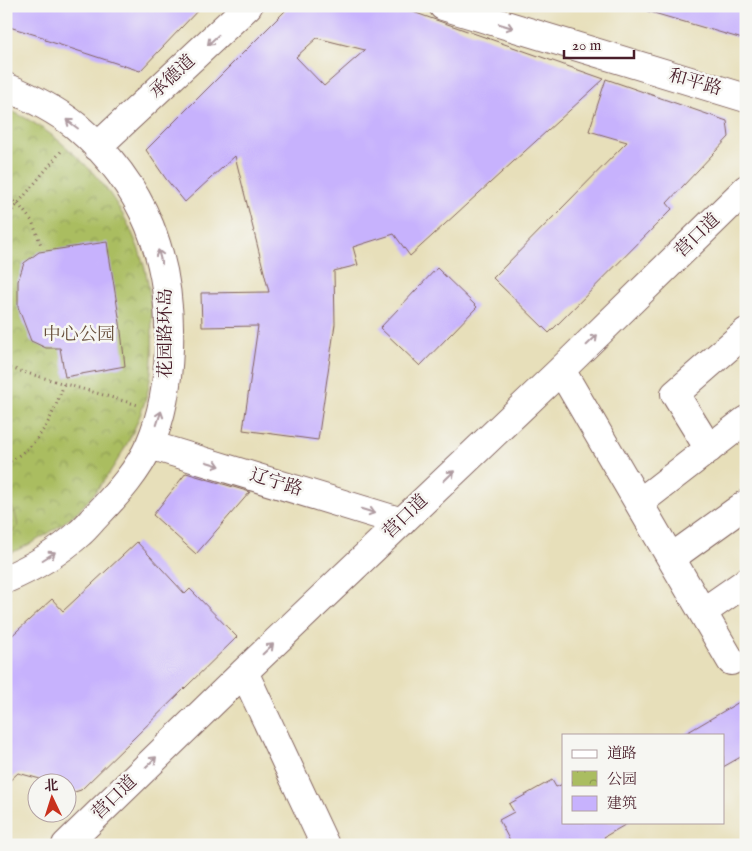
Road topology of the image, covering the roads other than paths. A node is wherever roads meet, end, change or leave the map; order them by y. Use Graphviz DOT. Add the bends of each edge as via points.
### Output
graph roads {
  1 [pos="248,6"];
  2 [pos="443,6"];
  3 [pos="6,88"];
  4 [pos="746,98"];
  5 [pos="89,139"];
  6 [pos="746,189"];
  7 [pos="746,332"];
  8 [pos="561,370"];
  9 [pos="746,420"];
  10 [pos="150,445"];
  11 [pos="709,448"];
  12 [pos="639,503"];
  13 [pos="746,504"];
  14 [pos="402,522"];
  15 [pos="671,558"];
  16 [pos="6,579"];
  17 [pos="746,582"];
  18 [pos="703,612"];
  19 [pos="731,661"];
  20 [pos="244,672"];
  21 [pos="66,845"];
  22 [pos="325,845"];
  1 -- 5 [label="street, 承德道, one-way"];
  2 -- 4 [label="street, 和平路, one-way"];
  5 -- 3 [label="street, 花园路环岛, one-way" via="51,110"];
  10 -- 5 [label="street, 花园路环岛, one-way" via="166,385 169,340 167,288 147,217 115,166"];
  8 -- 6 [label="street, 营口道, one-way"];
  7 -- 11 [label="street" via="675,394"];
  8 -- 12 [label="street"];
  14 -- 8 [label="street, 营口道, one-way"];
  9 -- 11 [label="street"];
  10 -- 14 [label="street, 辽宁路, one-way"];
  16 -- 10 [label="street, 花园路环岛, one-way" via="56,552 81,533 130,478"];
  11 -- 12 [label="street"];
  12 -- 15 [label="street"];
  13 -- 15 [label="street"];
  20 -- 14 [label="street, 营口道, one-way"];
  15 -- 18 [label="street"];
  17 -- 18 [label="street"];
  18 -- 19 [label="street"];
  21 -- 20 [label="street, 营口道, one-way"];
  20 -- 22 [label="street"];
}
